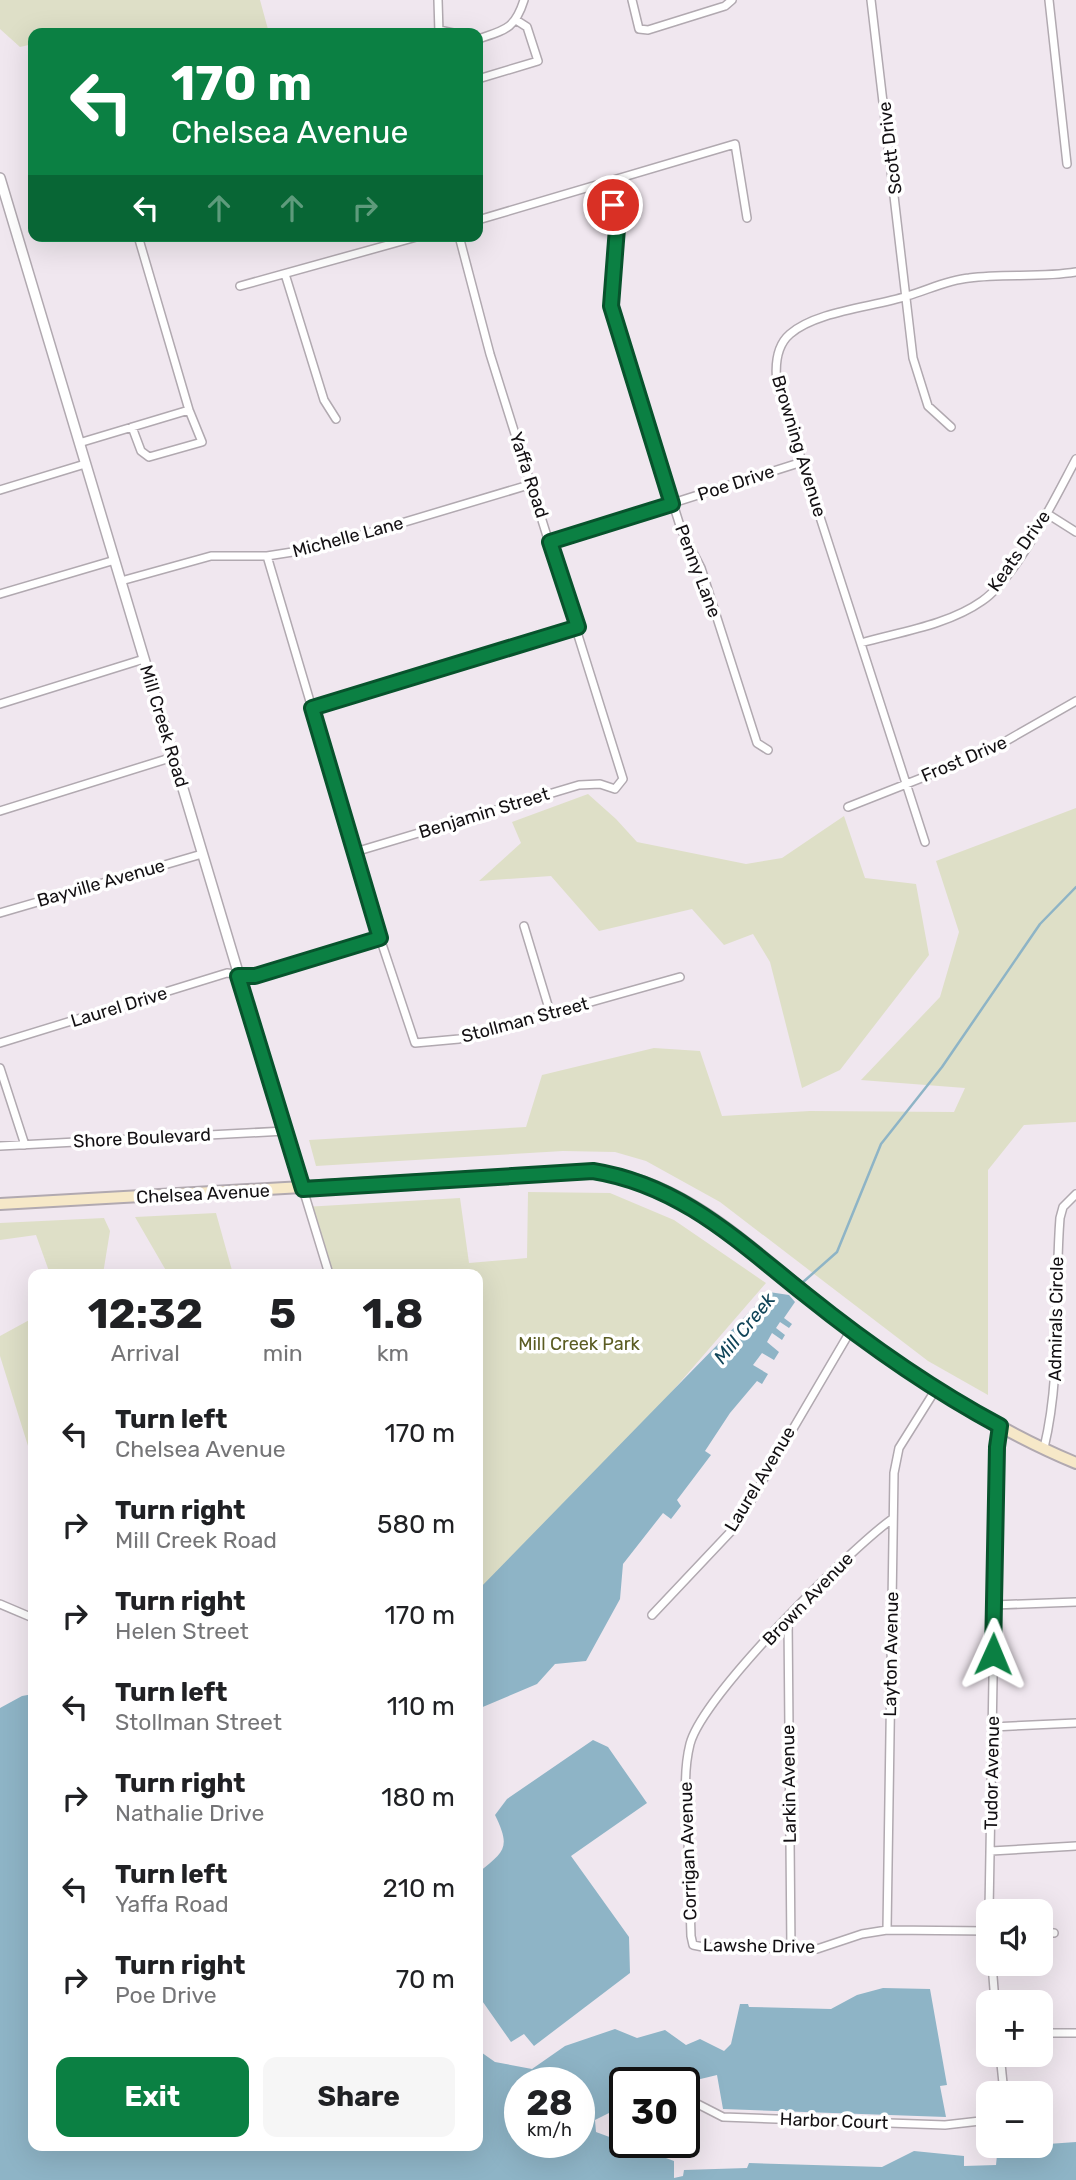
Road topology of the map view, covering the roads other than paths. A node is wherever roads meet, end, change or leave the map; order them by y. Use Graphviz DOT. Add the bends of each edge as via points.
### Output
graph roads {
  1 [pos="438,0"];
  2 [pos="524,0"];
  3 [pos="632,0"];
  4 [pos="732,0"];
  5 [pos="871,0"];
  6 [pos="1049,0"];
  7 [pos="516,20"];
  8 [pos="439,28"];
  9 [pos="483,37"];
  10 [pos="483,78"];
  11 [pos="1067,164"];
  12 [pos="0,177"];
  13 [pos="610,181"];
  14 [pos="747,218"];
  15 [pos="483,219"];
  16 [pos="140,242"];
  17 [pos="399,242"];
  18 [pos="460,242"];
  19 [pos="1076,272"];
  20 [pos="285,274"];
  21 [pos="240,286"];
  22 [pos="908,296"];
  23 [pos="189,410"];
  24 [pos="335,419"];
  25 [pos="132,427"];
  26 [pos="951,428"];
  27 [pos="79,443"];
  28 [pos="1076,459"];
  29 [pos="802,461"];
  30 [pos="85,464"];
  31 [pos="532,484"];
  32 [pos="0,490"];
  33 [pos="672,504"];
  34 [pos="1046,513"];
  35 [pos="1076,532"];
  36 [pos="550,542"];
  37 [pos="267,556"];
  38 [pos="115,560"];
  39 [pos="121,581"];
  40 [pos="0,594"];
  41 [pos="578,627"];
  42 [pos="861,643"];
  43 [pos="144,659"];
  44 [pos="1076,701"];
  45 [pos="0,704"];
  46 [pos="312,708"];
  47 [pos="768,750"];
  48 [pos="173,757"];
  49 [pos="906,783"];
  50 [pos="615,789"];
  51 [pos="848,807"];
  52 [pos="0,811"];
  53 [pos="925,842"];
  54 [pos="355,852"];
  55 [pos="202,854"];
  56 [pos="0,913"];
  57 [pos="524,926"];
  58 [pos="380,938"];
  59 [pos="238,976"];
  60 [pos="680,977"];
  61 [pos="550,1013"];
  62 [pos="0,1043"];
  63 [pos="0,1068"];
  64 [pos="285,1131"];
  65 [pos="25,1145"];
  66 [pos="0,1146"];
  67 [pos="303,1189"];
  68 [pos="1076,1194"];
  69 [pos="0,1204"];
  70 [pos="327,1269"];
  71 [pos="851,1330"];
  72 [pos="936,1390"];
  73 [pos="1000,1426"];
  74 [pos="1044,1448"];
  75 [pos="1076,1463"];
  76 [pos="892,1519"];
  77 [pos="1076,1602"];
  78 [pos="0,1604"];
  79 [pos="994,1605"];
  80 [pos="652,1615"];
  81 [pos="28,1616"];
  82 [pos="788,1618"];
  83 [pos="728,1684"];
  84 [pos="1076,1723"];
  85 [pos="992,1727"];
  86 [pos="1076,1846"];
  87 [pos="991,1851"];
  88 [pos="989,1899"];
  89 [pos="887,1930"];
  90 [pos="976,1931"];
  91 [pos="694,1945"];
  92 [pos="791,1950"];
  93 [pos="1053,2033"];
  94 [pos="1076,2033"];
  95 [pos="700,2105"];
  96 [pos="976,2121"];
  1 -- 8 [label="street"];
  2 -- 7 [label="street"];
  3 -- 4 [label="street" via="639,29 648,30"];
  5 -- 22 [label="street, Scott Drive"];
  6 -- 11 [label="street"];
  7 -- 9 [label="street" via="511,27"];
  7 -- 10 [label="street" via="527,27 538,61"];
  12 -- 27 [label="street, Mill Creek Road"];
  13 -- 14 [label="street" via="736,144"];
  13 -- 15 [label="street"];
  13 -- 33 [label="street, Penny Lane" via="617,228 611,306"];
  16 -- 23 [label="street"];
  17 -- 20 [label="street"];
  18 -- 31 [label="street, Yaffa Road"];
  19 -- 22 [label="street, Browning Avenue" via="969,278"];
  20 -- 21 [label="street"];
  20 -- 24 [label="street" via="324,400"];
  22 -- 26 [label="street, Scott Drive" via="913,358 921,387 928,406"];
  22 -- 29 [label="street, Browning Avenue" via="813,321 783,344 775,367 777,384"];
  23 -- 25 [label="street"];
  23 -- 25 [label="street" via="202,442 149,457 141,451"];
  25 -- 27 [label="street"];
  27 -- 30 [label="street, Mill Creek Road"];
  28 -- 34 [label="street, Keats Drive"];
  29 -- 33 [label="street, Poe Drive"];
  29 -- 42 [label="street, Browning Avenue"];
  30 -- 32 [label="street"];
  30 -- 38 [label="street, Mill Creek Road"];
  31 -- 36 [label="street, Yaffa Road"];
  31 -- 37 [label="street, Michelle Lane" via="318,548"];
  33 -- 36 [label="street, Poe Drive"];
  33 -- 47 [label="street, Penny Lane" via="701,568 757,743"];
  34 -- 35 [label="street"];
  34 -- 42 [label="street, Keats Drive" via="983,601 935,622"];
  36 -- 41 [label="street, Yaffa Road"];
  37 -- 39 [label="street, Michelle Lane" via="211,556"];
  37 -- 46 [label="street, Stollman Street"];
  38 -- 39 [label="street, Mill Creek Road"];
  38 -- 40 [label="street"];
  39 -- 43 [label="street, Mill Creek Road"];
  41 -- 46 [label="street"];
  41 -- 50 [label="street, Yaffa Road" via="622,769 623,779"];
  42 -- 49 [label="street, Browning Avenue"];
  43 -- 45 [label="street"];
  43 -- 48 [label="street, Mill Creek Road"];
  44 -- 49 [label="street, Frost Drive" via="1007,743"];
  46 -- 54 [label="street, Stollman Street"];
  48 -- 52 [label="street"];
  48 -- 55 [label="street, Mill Creek Road"];
  49 -- 51 [label="street, Frost Drive"];
  49 -- 53 [label="street, Browning Avenue"];
  50 -- 54 [label="street, Benjamin Street" via="579,785"];
  54 -- 58 [label="street, Stollman Street"];
  55 -- 56 [label="street, Bayville Avenue"];
  55 -- 59 [label="street, Mill Creek Road"];
  57 -- 61 [label="street"];
  58 -- 59 [label="street, Laurel Drive" via="255,976"];
  58 -- 61 [label="street, Stollman Street" via="415,1043 459,1039"];
  59 -- 62 [label="street, Laurel Drive" via="227,973"];
  59 -- 64 [label="street, Mill Creek Road"];
  60 -- 61 [label="street, Stollman Street"];
  63 -- 65 [label="street"];
  64 -- 65 [label="street, Shore Boulevard"];
  64 -- 67 [label="street, Mill Creek Road"];
  65 -- 66 [label="street, Shore Boulevard"];
  67 -- 69 [label="main road, Chelsea Avenue"];
  67 -- 70 [label="street, Mill Creek Road"];
  67 -- 71 [label="main road, Chelsea Avenue" via="593,1171 618,1175 660,1190 703,1214"];
  68 -- 74 [label="street, Admirals Circle" via="1063,1207 1060,1218 1056,1368"];
  71 -- 72 [label="main road, Chelsea Avenue"];
  71 -- 80 [label="street, Laurel Avenue" via="736,1526"];
  72 -- 73 [label="main road, Chelsea Avenue"];
  72 -- 76 [label="street, Layton Avenue" via="899,1448"];
  73 -- 74 [label="main road, Chelsea Avenue"];
  73 -- 79 [label="street, Tudor Avenue"];
  74 -- 75 [label="main road, Chelsea Avenue"];
  76 -- 82 [label="street, Brown Avenue"];
  76 -- 89 [label="street, Layton Avenue"];
  77 -- 79 [label="street"];
  78 -- 81 [label="street"];
  79 -- 85 [label="street, Tudor Avenue"];
  82 -- 83 [label="street, Brown Avenue"];
  82 -- 92 [label="street, Larkin Avenue"];
  83 -- 91 [label="street, Corrigan Avenue" via="699,1722 685,1780"];
  84 -- 85 [label="street"];
  85 -- 87 [label="street, Tudor Avenue"];
  86 -- 87 [label="street"];
  87 -- 88 [label="street, Tudor Avenue"];
  89 -- 90 [label="street, Lawshe Drive"];
  89 -- 92 [label="street, Lawshe Drive" via="817,1950"];
  91 -- 92 [label="street, Lawshe Drive"];
  93 -- 94 [label="street"];
  95 -- 96 [label="street, Harbor Court" via="723,2117 945,2125"];
}
